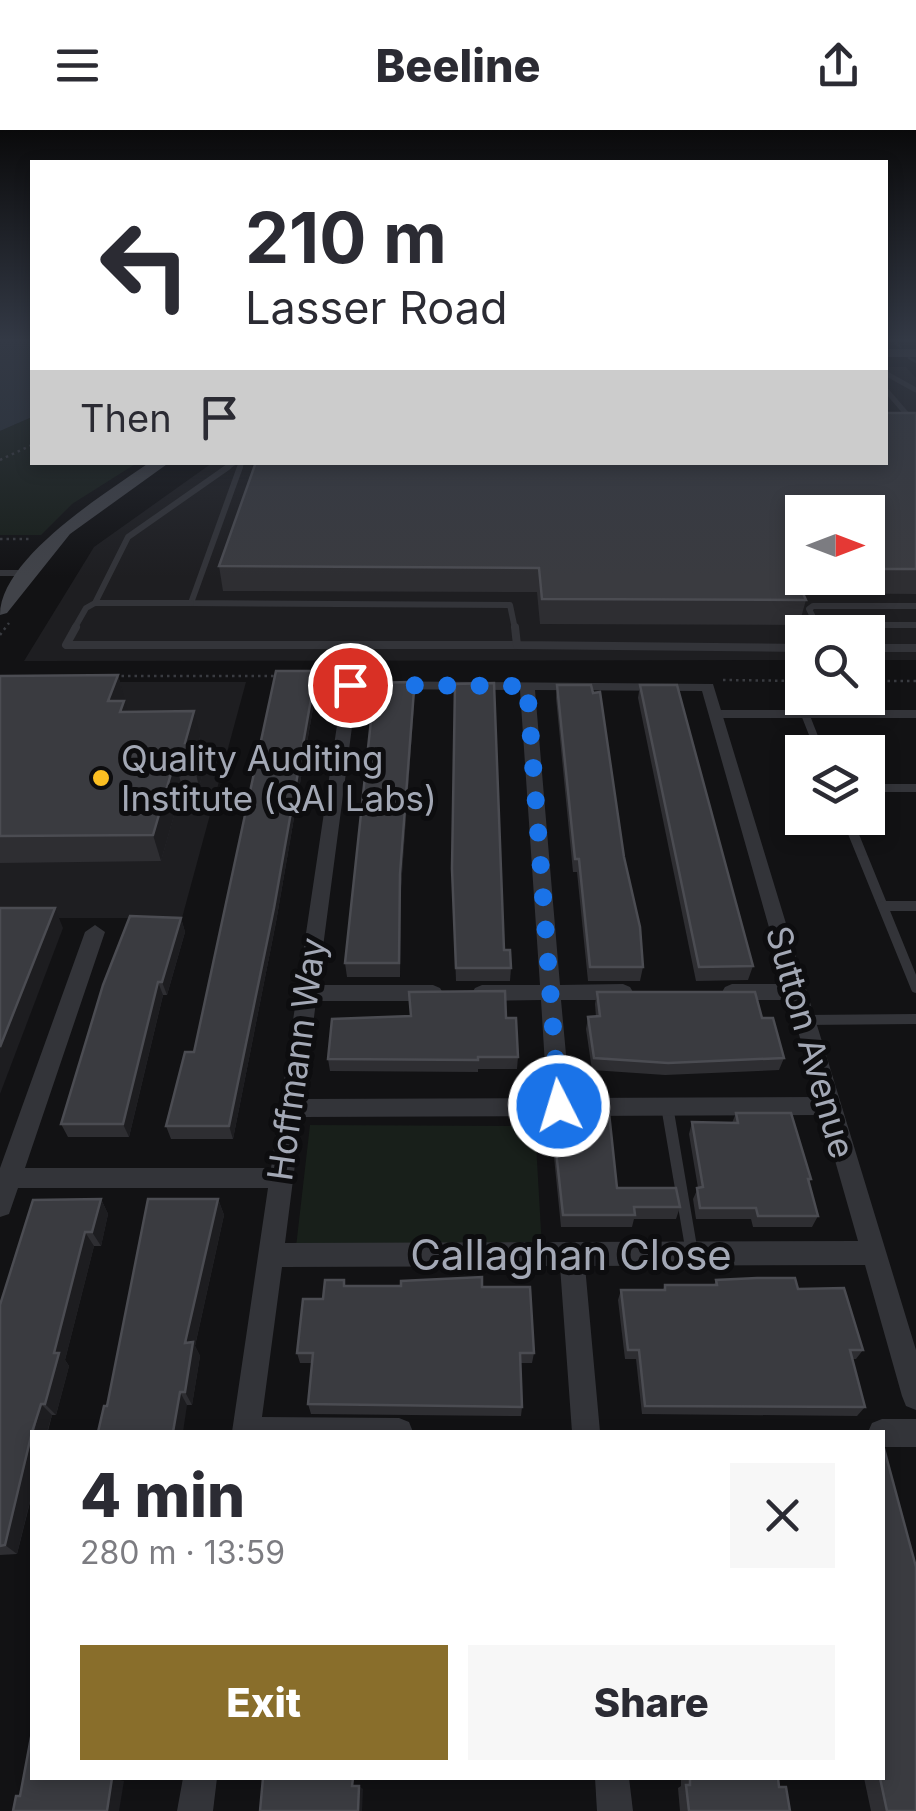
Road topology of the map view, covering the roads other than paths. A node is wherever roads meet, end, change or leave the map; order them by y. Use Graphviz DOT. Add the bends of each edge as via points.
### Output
graph roads {
  1 [pos="158,465"];
  2 [pos="230,465"];
  3 [pos="241,465"];
  4 [pos="0,573"];
  5 [pos="28,574"];
  6 [pos="95,603"];
  7 [pos="191,604"];
  8 [pos="916,606"];
  9 [pos="0,610"];
  10 [pos="812,615"];
  11 [pos="916,625"];
  12 [pos="885,626"];
  13 [pos="517,646"];
  14 [pos="785,648"];
  15 [pos="885,648"];
  16 [pos="916,648"];
  17 [pos="527,686"];
  18 [pos="716,714"];
  19 [pos="785,714"];
  20 [pos="885,714"];
  21 [pos="916,714"];
  22 [pos="885,788"];
  23 [pos="916,788"];
  24 [pos="854,835"];
  25 [pos="883,906"];
  26 [pos="916,906"];
  27 [pos="95,932"];
  28 [pos="916,988"];
  29 [pos="550,992"];
  30 [pos="644,992"];
  31 [pos="701,992"];
  32 [pos="796,992"];
  33 [pos="305,993"];
  34 [pos="916,1019"];
  35 [pos="804,1020"];
  36 [pos="559,1106"];
  37 [pos="667,1106"];
  38 [pos="830,1106"];
  39 [pos="289,1108"];
  40 [pos="5,1178"];
  41 [pos="280,1178"];
  42 [pos="0,1206"];
  43 [pos="692,1253"];
  44 [pos="873,1253"];
  45 [pos="269,1255"];
  46 [pos="572,1255"];
  47 [pos="916,1396"];
  48 [pos="246,1430"];
  49 [pos="586,1430"];
  50 [pos="885,1433"];
  51 [pos="916,1433"];
  52 [pos="200,1780"];
  53 [pos="612,1780"];
  54 [pos="196,1811"];
  55 [pos="614,1811"];
  1 -- 5 [label="street" via="64,530"];
  2 -- 6 [label="lane" via="128,537"];
  3 -- 7 [label="lane"];
  4 -- 5 [label="lane"];
  5 -- 9 [label="street"];
  6 -- 7 [label="lane"];
  6 -- 13 [label="lane" via="66,645"];
  7 -- 13 [label="lane" via="510,605"];
  8 -- 10 [label="lane" via="813,606"];
  11 -- 12 [label="lane"];
  13 -- 14 [label="lane"];
  15 -- 16 [label="lane"];
  17 -- 18 [label="street, Sutton Avenue" via="708,687"];
  17 -- 29 [label="street"];
  17 -- 33 [label="street, Hoffmann Way" via="350,685"];
  18 -- 19 [label="lane"];
  18 -- 32 [label="street, Sutton Avenue"];
  20 -- 21 [label="lane"];
  22 -- 23 [label="lane"];
  24 -- 25 [label="lane"];
  25 -- 26 [label="lane"];
  25 -- 28 [label="lane"];
  27 -- 40 [label="street"];
  29 -- 30 [label="street"];
  29 -- 33 [label="street"];
  29 -- 36 [label="street"];
  31 -- 32 [label="street"];
  32 -- 35 [label="street, Sutton Avenue"];
  33 -- 39 [label="street, Hoffmann Way"];
  34 -- 35 [label="lane"];
  35 -- 38 [label="street, Sutton Avenue"];
  36 -- 37 [label="street"];
  36 -- 39 [label="street"];
  37 -- 38 [label="street"];
  37 -- 43 [label="lane"];
  38 -- 44 [label="street, Sutton Avenue"];
  39 -- 41 [label="street, Hoffmann Way"];
  40 -- 41 [label="street"];
  40 -- 42 [label="street"];
  41 -- 45 [label="street, Hoffmann Way"];
  43 -- 44 [label="street, Callaghan Close"];
  43 -- 46 [label="street, Callaghan Close"];
  44 -- 47 [label="street, Sutton Avenue"];
  45 -- 46 [label="street, Callaghan Close"];
  45 -- 48 [label="street, Hoffmann Way"];
  46 -- 49 [label="street"];
  50 -- 51 [label="street"];
  52 -- 54 [label="street"];
  53 -- 55 [label="street"];
}
